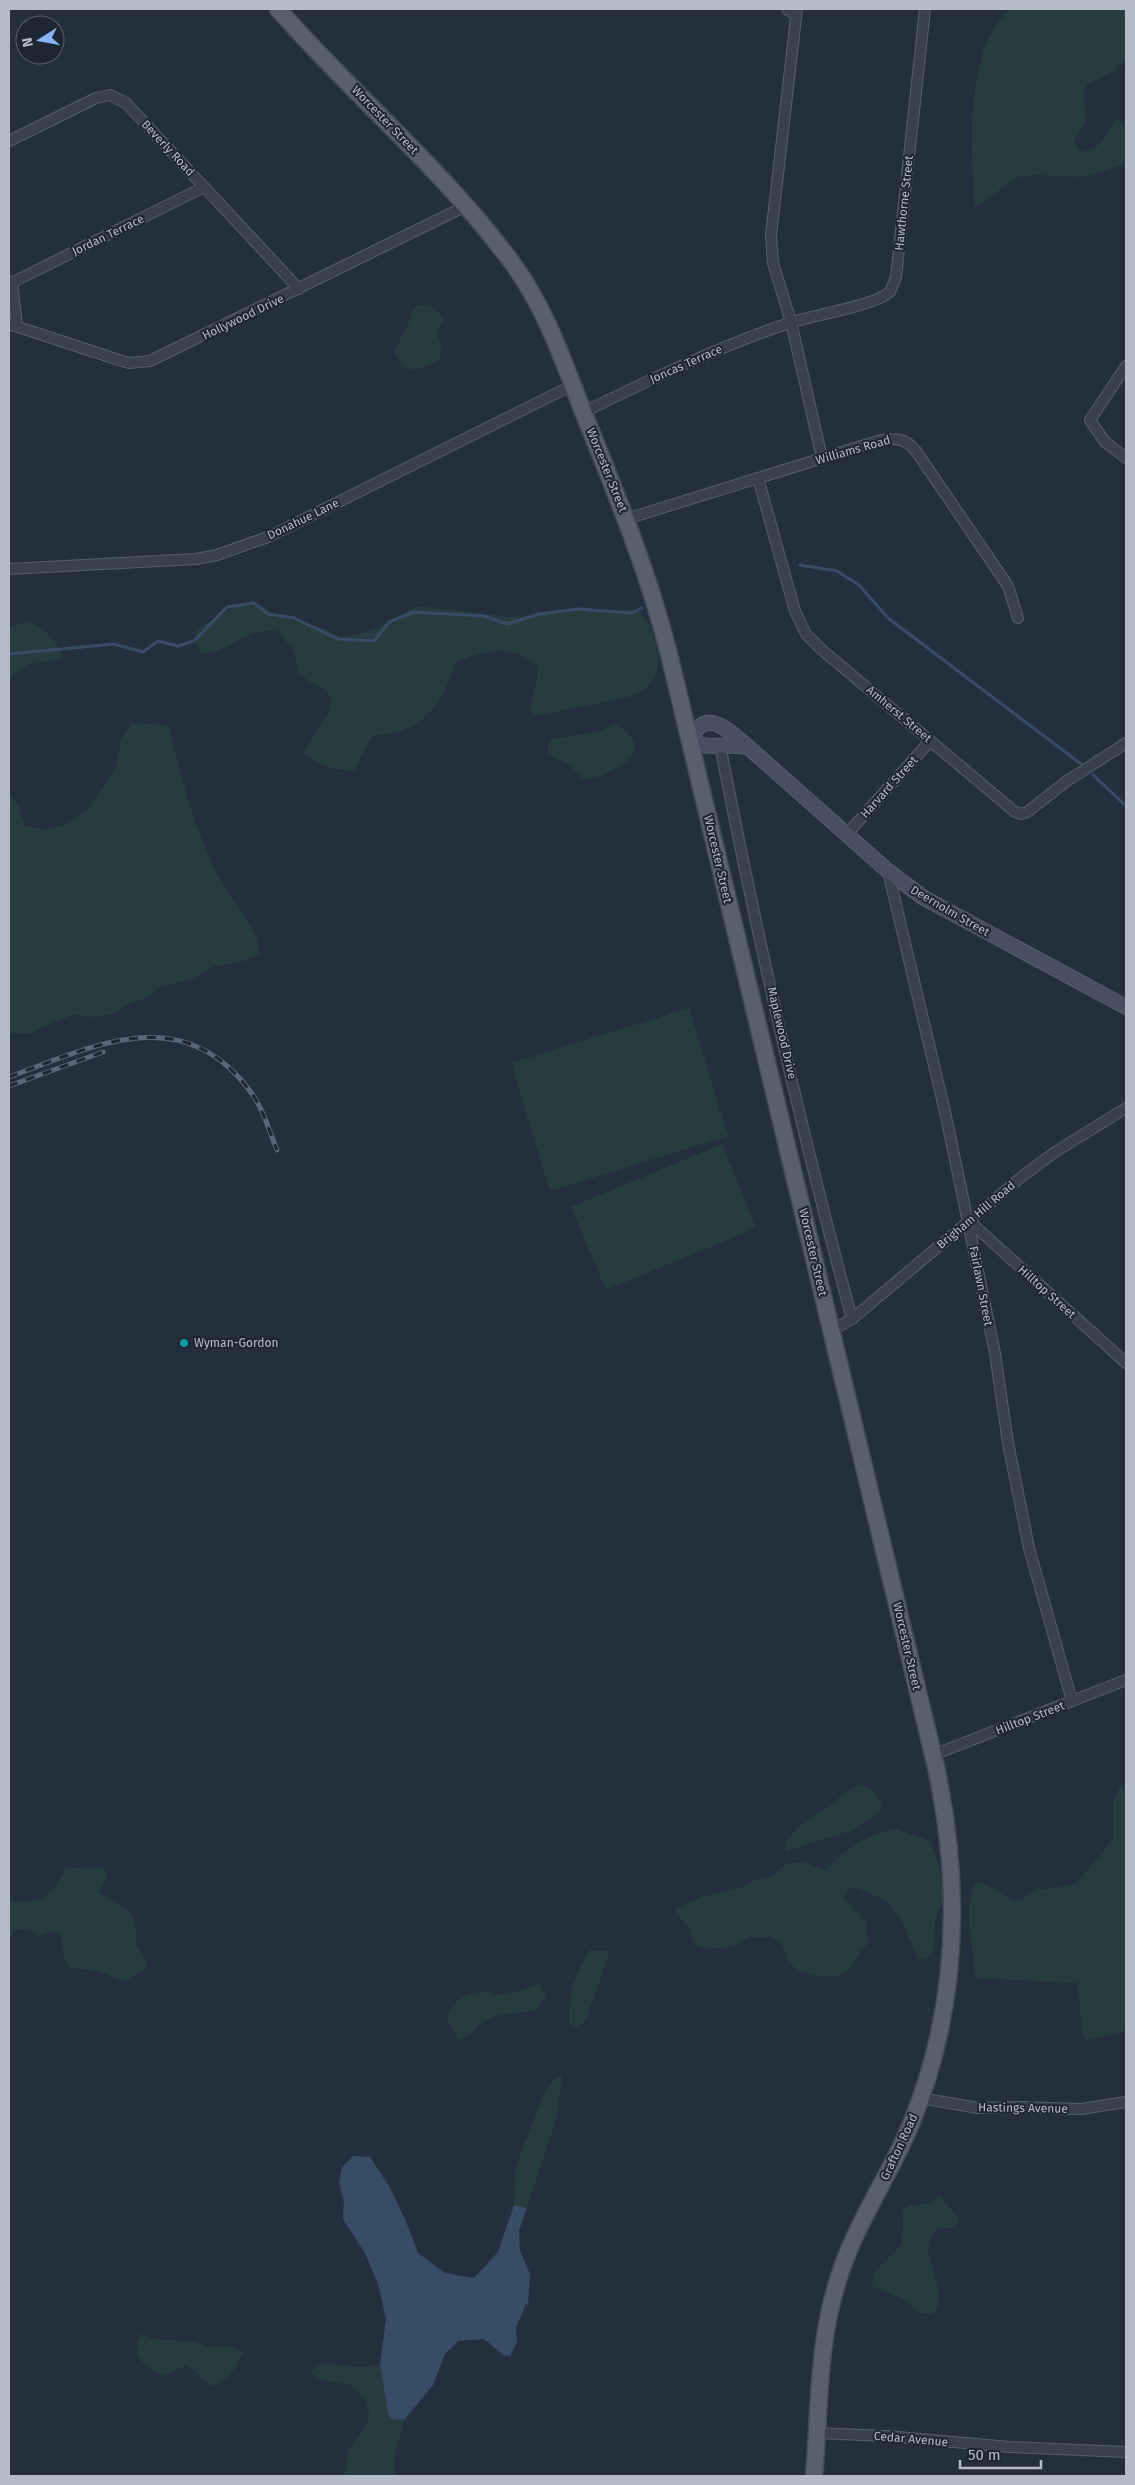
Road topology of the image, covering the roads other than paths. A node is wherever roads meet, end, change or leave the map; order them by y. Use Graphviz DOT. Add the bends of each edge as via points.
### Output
graph roads {
  1 [pos="278,9"];
  2 [pos="926,9"];
  3 [pos="793,11"];
  4 [pos="9,141"];
  5 [pos="204,187"];
  6 [pos="468,205"];
  7 [pos="11,283"];
  8 [pos="299,289"];
  9 [pos="791,322"];
  10 [pos="13,325"];
  11 [pos="1126,366"];
  12 [pos="573,386"];
  13 [pos="584,412"];
  14 [pos="822,458"];
  15 [pos="1126,458"];
  16 [pos="758,478"];
  17 [pos="626,518"];
  18 [pos="9,569"];
  19 [pos="1018,618"];
  20 [pos="690,741"];
  21 [pos="930,741"];
  22 [pos="1126,743"];
  23 [pos="720,745"];
  24 [pos="748,747"];
  25 [pos="847,834"];
  26 [pos="888,871"];
  27 [pos="1126,1007"];
  28 [pos="1126,1108"];
  29 [pos="968,1220"];
  30 [pos="852,1319"];
  31 [pos="832,1330"];
  32 [pos="1126,1363"];
  33 [pos="1126,1680"];
  34 [pos="1072,1701"];
  35 [pos="933,1755"];
  36 [pos="945,1811"];
  37 [pos="920,2098"];
  38 [pos="1126,2102"];
  39 [pos="816,2433"];
  40 [pos="1126,2452"];
  41 [pos="814,2476"];
  1 -- 6 [label="main road, Worcester Street"];
  2 -- 9 [label="street, Hawthorne Street" via="893,288 887,295 876,299"];
  3 -- 9 [label="street" via="771,235 773,263"];
  4 -- 5 [label="street, Beverly Road" via="96,98 116,96"];
  5 -- 7 [label="street, Jordan Terrace"];
  5 -- 8 [label="street, Beverly Road"];
  6 -- 8 [label="street, Hollywood Drive"];
  6 -- 12 [label="main road, Worcester Street" via="515,266 532,294"];
  7 -- 10 [label="street, Jordan Terrace"];
  8 -- 10 [label="street, Hollywood Drive" via="160,358 140,363 119,360"];
  9 -- 13 [label="street, Joncas Terrace" via="710,352"];
  9 -- 14 [label="street"];
  11 -- 15 [label="street" via="1090,420 1105,442"];
  12 -- 13 [label="main road, Worcester Street"];
  12 -- 18 [label="street, Donahue Lane" via="268,537 217,555 179,561"];
  13 -- 17 [label="main road, Worcester Street"];
  14 -- 16 [label="street, Williams Road"];
  14 -- 19 [label="street, Williams Road" via="881,440 899,438 908,442 1008,586"];
  16 -- 17 [label="street, Williams Road"];
  16 -- 21 [label="street, Amherst Street" via="793,604 806,634"];
  17 -- 20 [label="main road, Worcester Street" via="660,617"];
  20 -- 23 [label="street" via="702,747"];
  20 -- 24 [label="street, Deernolm Street" via="698,727 716,723"];
  20 -- 31 [label="main road, Worcester Street"];
  21 -- 22 [label="street, Amherst Street" via="1021,814"];
  21 -- 25 [label="street, Harvard Street"];
  23 -- 24 [label="street"];
  23 -- 30 [label="street, Maplewood Drive" via="745,872"];
  24 -- 25 [label="street, Deernolm Street"];
  25 -- 26 [label="street, Deernolm Street"];
  26 -- 27 [label="street, Deernolm Street" via="943,909"];
  26 -- 29 [label="street, Fairlawn Street"];
  28 -- 29 [label="street, Brigham Hill Road" via="1055,1152"];
  29 -- 30 [label="street, Brigham Hill Road"];
  29 -- 32 [label="street, Hilltop Street"];
  29 -- 34 [label="street, Fairlawn Street" via="1029,1548"];
  30 -- 31 [label="street, Brigham Hill Road"];
  31 -- 35 [label="main road, Worcester Street"];
  33 -- 34 [label="street, Hilltop Street"];
  34 -- 35 [label="street, Hilltop Street"];
  35 -- 36 [label="main road, Worcester Street"];
  36 -- 37 [label="main road, Grafton Road" via="953,1896 952,1956 943,2018"];
  37 -- 38 [label="street, Hastings Avenue" via="978,2108 1081,2109"];
  37 -- 39 [label="main road, Grafton Road" via="840,2274 821,2358"];
  39 -- 40 [label="street, Cedar Avenue"];
  39 -- 41 [label="main road, Grafton Road"];
}
